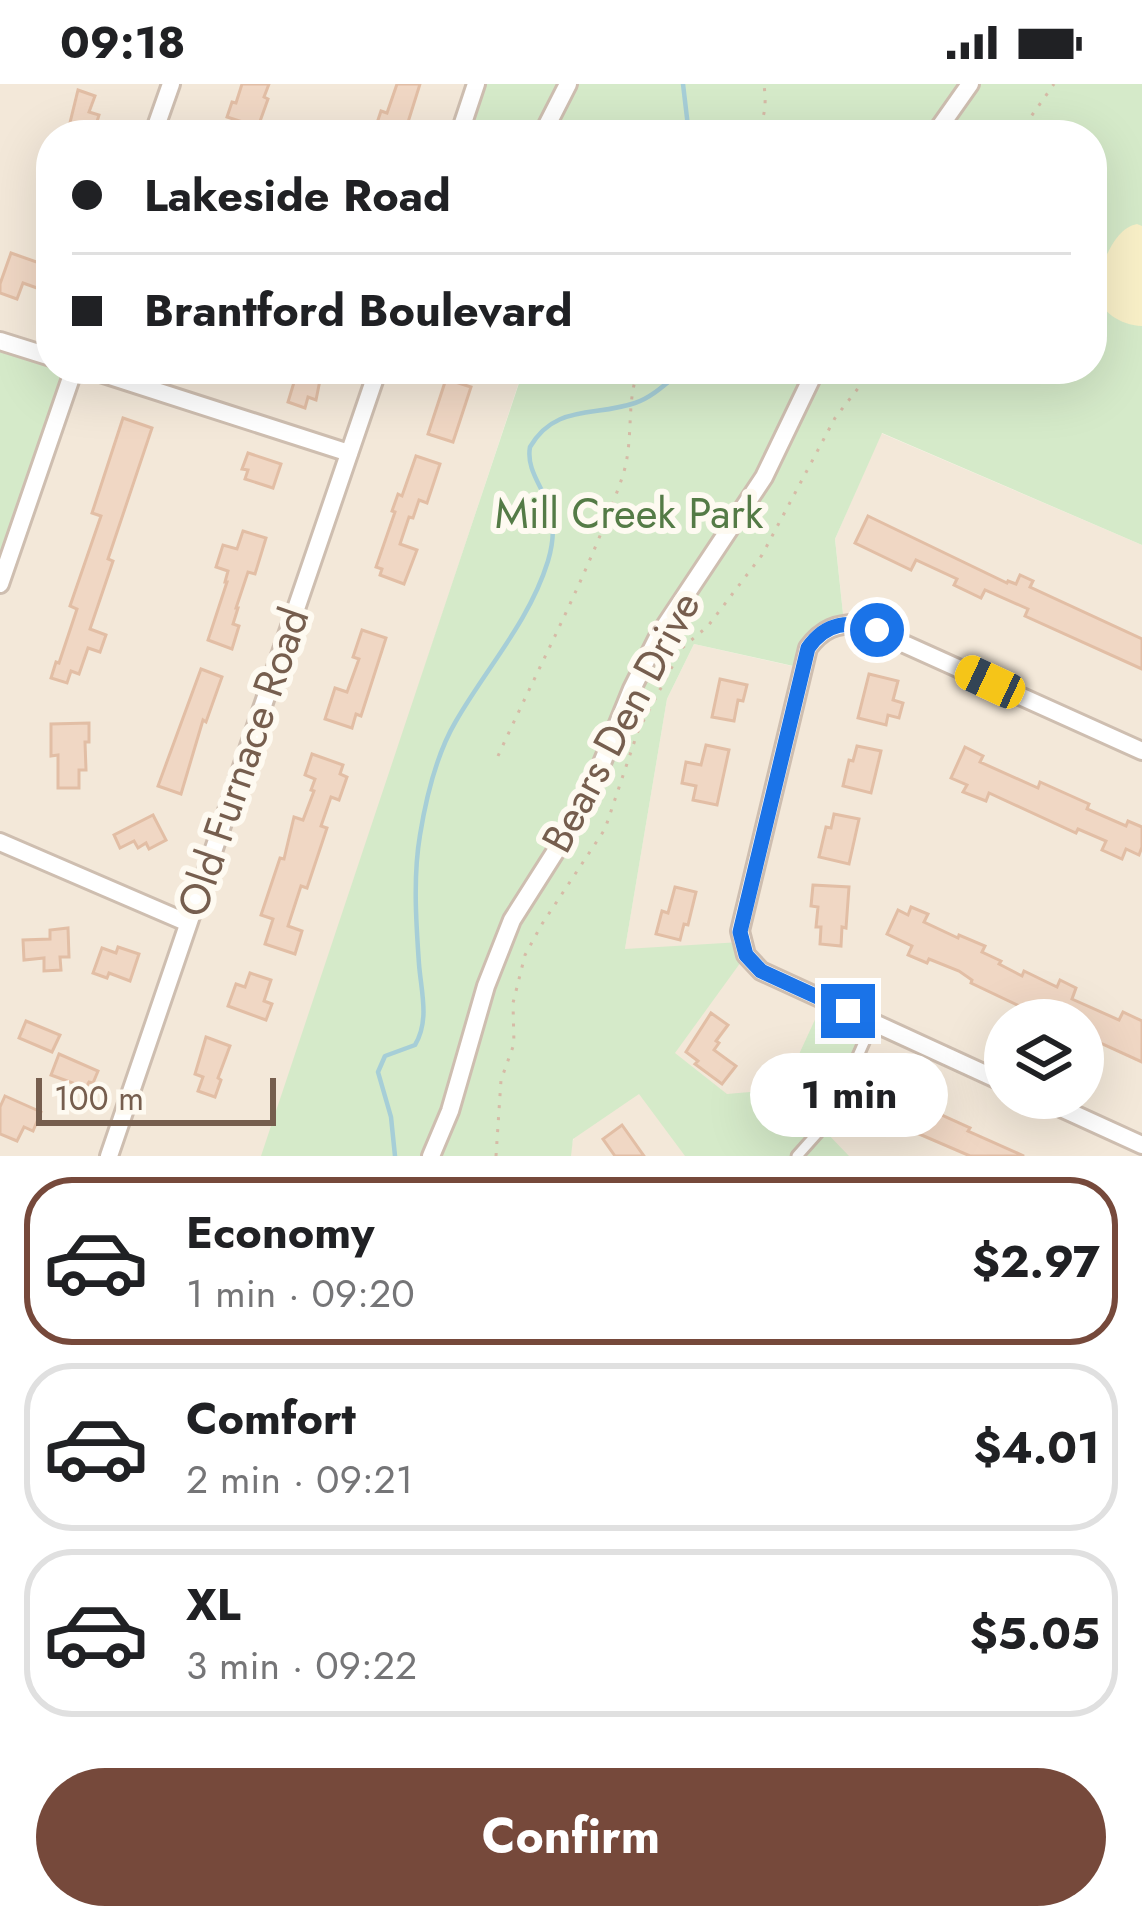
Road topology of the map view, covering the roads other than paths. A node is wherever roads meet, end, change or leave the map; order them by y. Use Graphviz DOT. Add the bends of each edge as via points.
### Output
graph roads {
  1 [pos="171,84"];
  2 [pos="476,84"];
  3 [pos="568,84"];
  4 [pos="970,84"];
  5 [pos="159,120"];
  6 [pos="464,120"];
  7 [pos="550,120"];
  8 [pos="945,120"];
  9 [pos="0,341"];
  10 [pos="36,352"];
  11 [pos="69,384"];
  12 [pos="135,384"];
  13 [pos="374,384"];
  14 [pos="809,384"];
  15 [pos="350,453"];
  16 [pos="0,584"];
  17 [pos="1142,751"];
  18 [pos="0,842"];
  19 [pos="188,923"];
  20 [pos="873,1022"];
  21 [pos="984,1072"];
  22 [pos="1085,1119"];
  23 [pos="1142,1145"];
  24 [pos="109,1156"];
  25 [pos="431,1156"];
  26 [pos="797,1156"];
  1 -- 5 [label="street"];
  2 -- 6 [label="street"];
  3 -- 7 [label="street"];
  4 -- 8 [label="street"];
  9 -- 10 [label="street"];
  11 -- 16 [label="street"];
  12 -- 15 [label="street"];
  13 -- 15 [label="street, Old Furnace Road"];
  14 -- 25 [label="street, Bears Den Drive" via="764,477 659,635 585,805 512,920"];
  15 -- 19 [label="street, Old Furnace Road"];
  17 -- 20 [label="street" via="860,624 814,638 741,942 761,971"];
  18 -- 19 [label="street"];
  19 -- 24 [label="street, Old Furnace Road"];
  20 -- 21 [label="street"];
  20 -- 26 [label="lane" via="830,1119"];
  22 -- 23 [label="street"];
}
